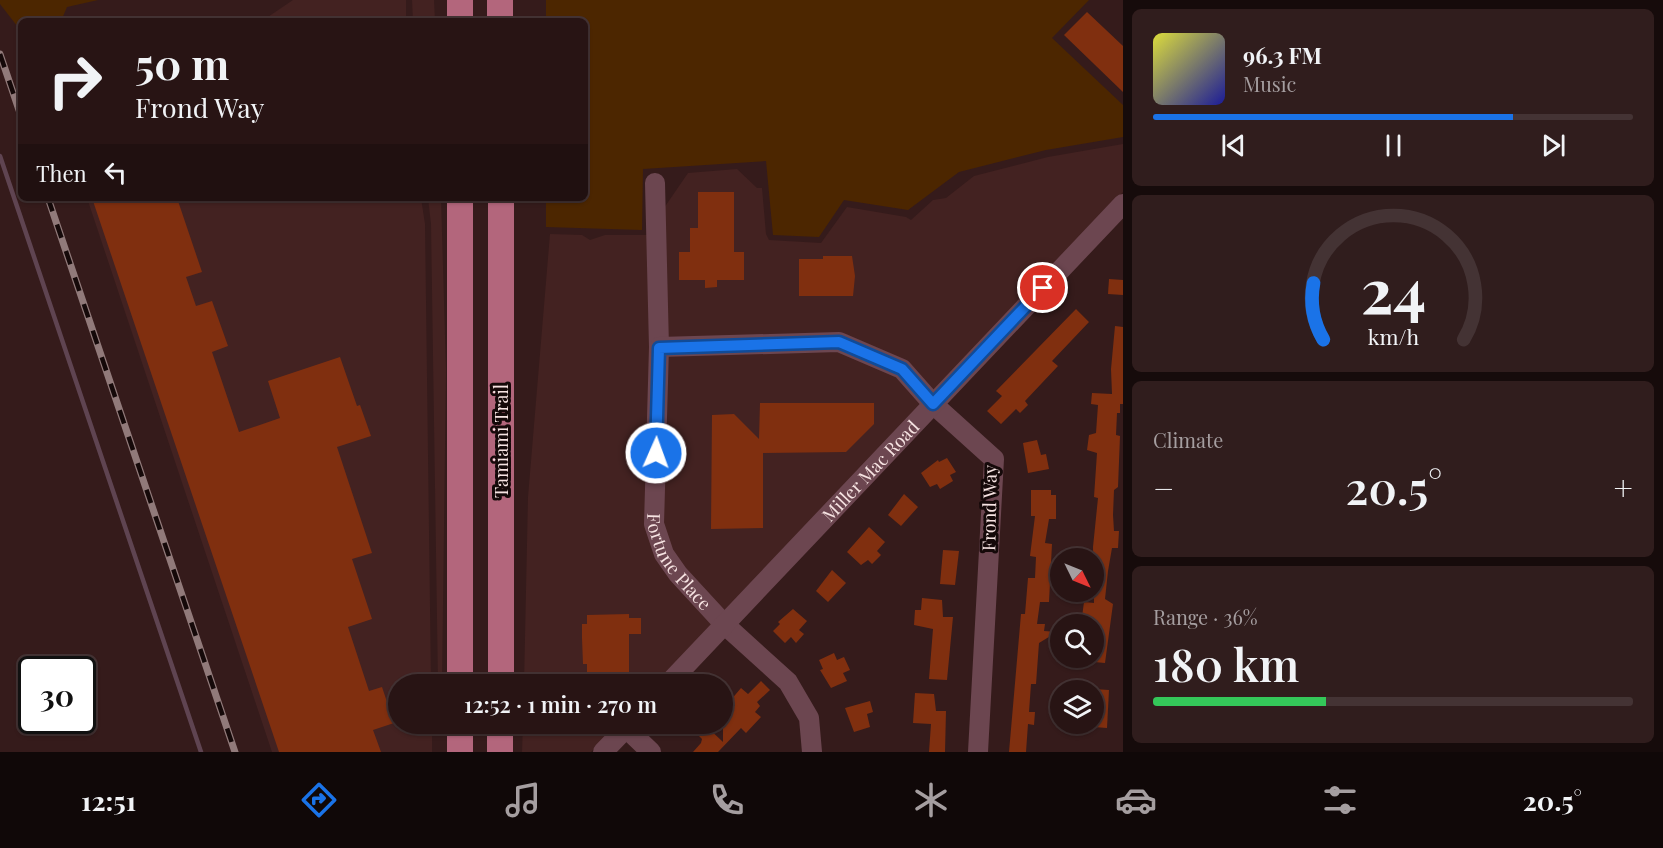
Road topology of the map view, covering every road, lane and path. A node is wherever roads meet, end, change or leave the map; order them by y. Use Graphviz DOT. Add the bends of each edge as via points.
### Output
graph roads {
  1 [pos="460,0"];
  2 [pos="500,0"];
  3 [pos="460,18"];
  4 [pos="501,18"];
  5 [pos="655,183"];
  6 [pos="460,201"];
  7 [pos="501,201"];
  8 [pos="1123,205"];
  9 [pos="659,348"];
  10 [pos="933,404"];
  11 [pos="724,624"];
  12 [pos="460,674"];
  13 [pos="501,674"];
  14 [pos="677,674"];
  15 [pos="460,734"];
  16 [pos="620,734"];
  17 [pos="635,734"];
  18 [pos="460,752"];
  19 [pos="603,752"];
  20 [pos="651,752"];
  21 [pos="812,752"];
  22 [pos="978,752"];
  1 -- 3 [label="main road"];
  2 -- 4 [label="main road"];
  5 -- 9 [label="street, Fortune Place"];
  6 -- 12 [label="main road"];
  7 -- 13 [label="main road, Tamiami Trail"];
  8 -- 10 [label="street, Miller Mac Road"];
  9 -- 10 [label="street, Frond Way" via="839,342 902,369"];
  9 -- 11 [label="street, Fortune Place" via="654,524 664,555"];
  10 -- 11 [label="street, Miller Mac Road"];
  10 -- 22 [label="street, Frond Way" via="994,459"];
  11 -- 14 [label="street, Miller Mac Road"];
  11 -- 21 [label="street, Fortune Place" via="788,682 809,718"];
  15 -- 18 [label="main road"];
  16 -- 19 [label="street"];
  17 -- 20 [label="street"];
}
